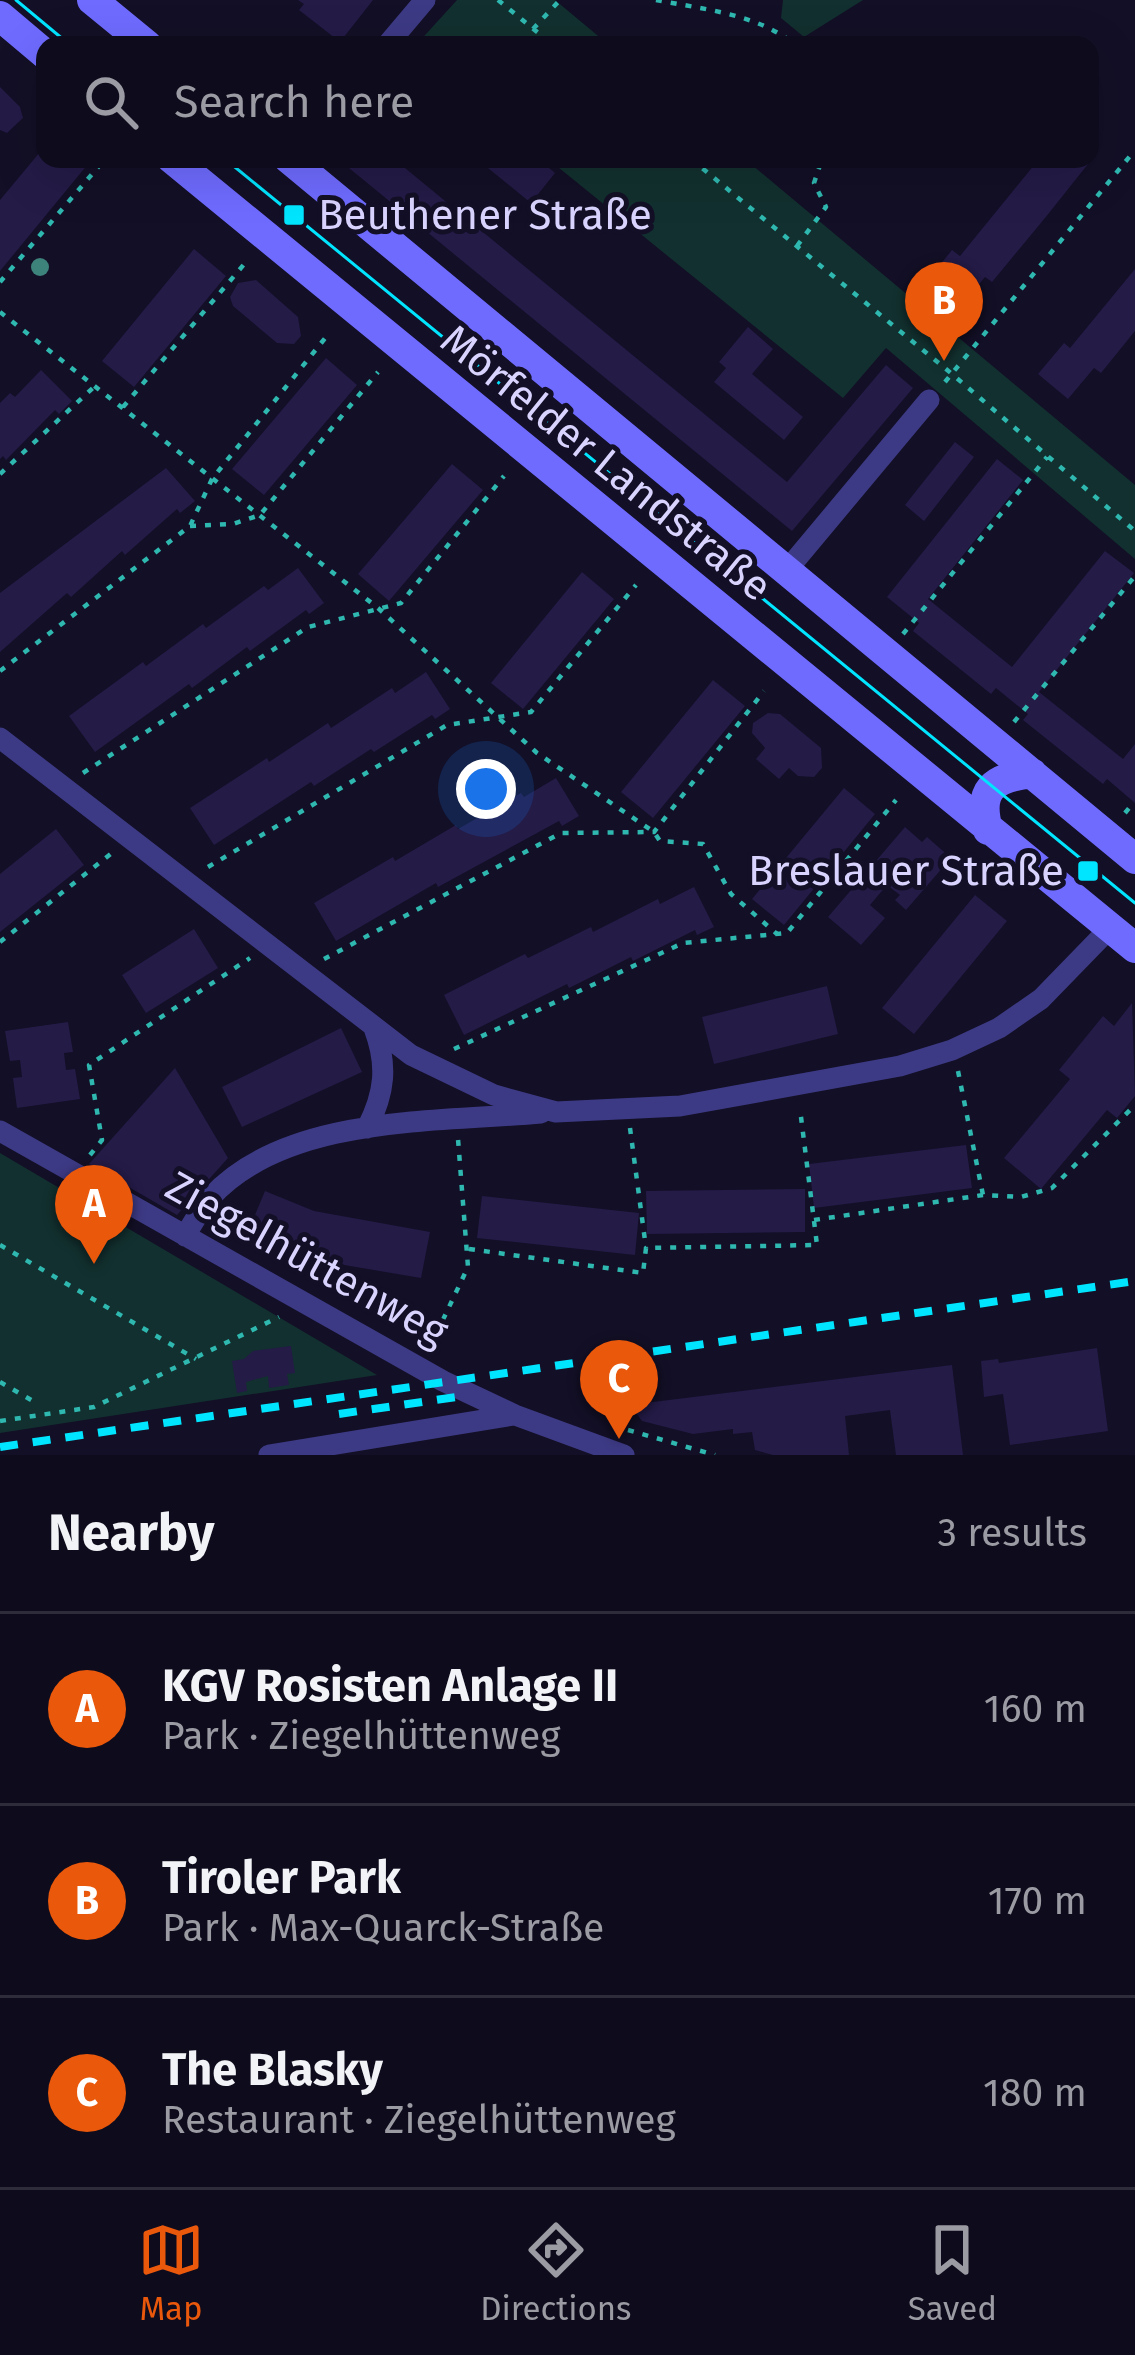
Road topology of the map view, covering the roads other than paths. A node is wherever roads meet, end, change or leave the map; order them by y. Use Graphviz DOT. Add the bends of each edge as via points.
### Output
graph roads {
  1 [pos="92,0"];
  2 [pos="425,0"];
  3 [pos="0,16"];
  4 [pos="136,36"];
  5 [pos="395,36"];
  6 [pos="36,46"];
  7 [pos="183,168"];
  8 [pos="301,168"];
  9 [pos="929,400"];
  10 [pos="787,570"];
  11 [pos="0,738"];
  12 [pos="1032,773"];
  13 [pos="988,830"];
  14 [pos="1135,859"];
  15 [pos="1110,928"];
  16 [pos="1135,948"];
  17 [pos="374,1027"];
  18 [pos="556,1112"];
  19 [pos="367,1128"];
  20 [pos="0,1131"];
  21 [pos="185,1236"];
  22 [pos="515,1415"];
  23 [pos="269,1455"];
  24 [pos="624,1455"];
  1 -- 4 [label="main road"];
  2 -- 5 [label="street"];
  3 -- 6 [label="main road"];
  7 -- 13 [label="main road, Mörfelder Landstraße"];
  8 -- 10 [label="main road, Mörfelder Landstraße"];
  9 -- 10 [label="street"];
  10 -- 12 [label="main road, Mörfelder Landstraße"];
  11 -- 17 [label="street"];
  12 -- 13 [label="main road" via="992,786"];
  12 -- 14 [label="main road, Mörfelder Landstraße"];
  13 -- 15 [label="main road, Mörfelder Landstraße"];
  15 -- 16 [label="main road, Mörfelder Landstraße"];
  15 -- 18 [label="street" via="1041,999 954,1049 680,1106"];
  17 -- 18 [label="street" via="494,1095"];
  17 -- 19 [label="street" via="384,1079"];
  18 -- 19 [label="street"];
  19 -- 21 [label="street" via="259,1161 210,1198"];
  20 -- 21 [label="street, Ziegelhüttenweg"];
  21 -- 22 [label="street, Ziegelhüttenweg"];
  22 -- 23 [label="street, Ziegelhüttenweg"];
  22 -- 24 [label="street, Ziegelhüttenweg"];
}
